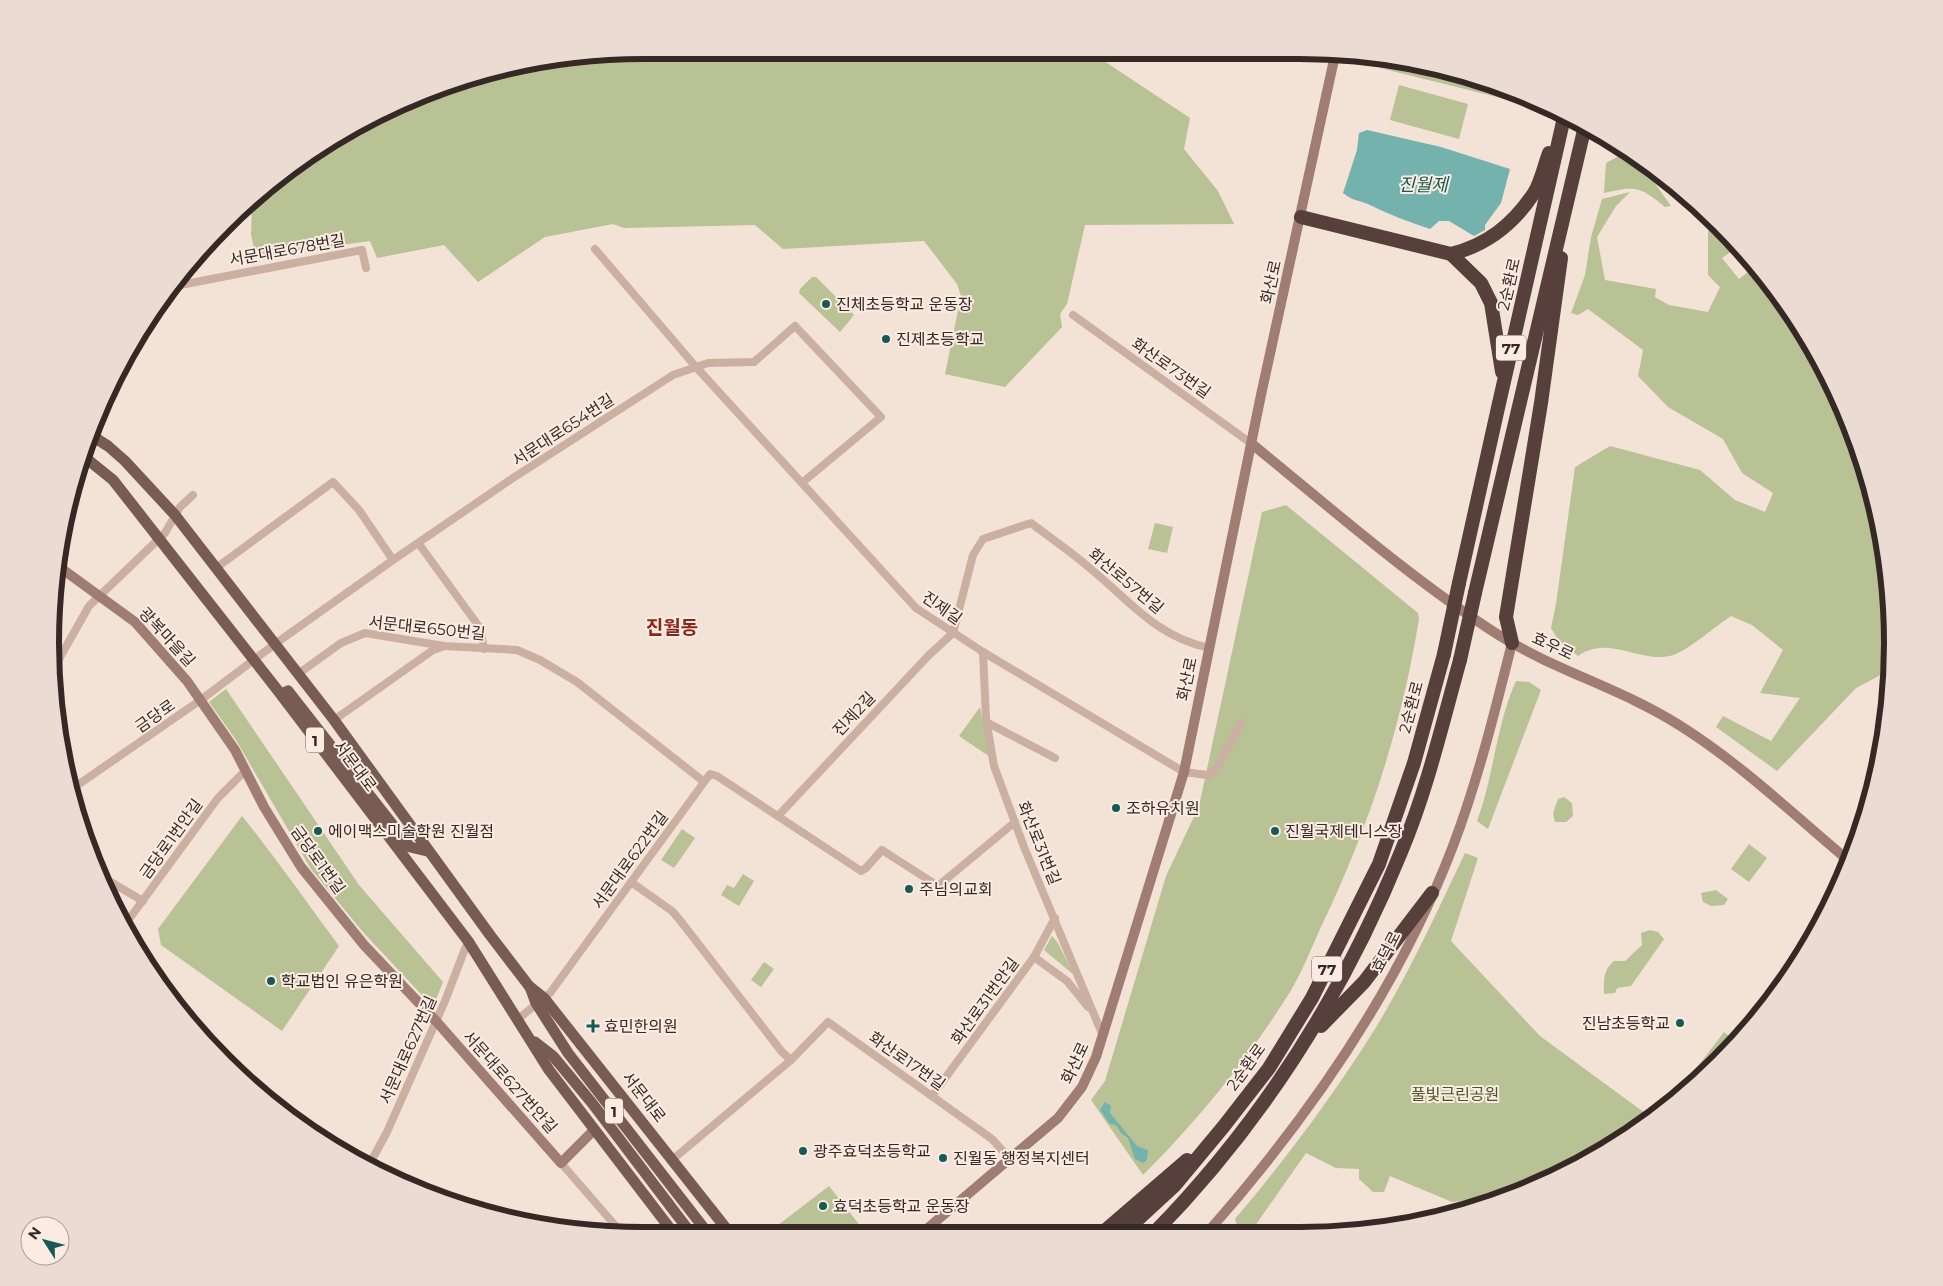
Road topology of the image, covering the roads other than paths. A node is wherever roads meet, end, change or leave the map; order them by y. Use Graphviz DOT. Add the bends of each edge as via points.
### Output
graph roads {
  1 [pos="1334,60"];
  2 [pos="1562,121"];
  3 [pos="1563,122"];
  4 [pos="1583,132"];
  5 [pos="1571,183"];
  6 [pos="1301,218"];
  7 [pos="595,249"];
  8 [pos="1454,253"];
  9 [pos="366,268"];
  10 [pos="182,284"];
  11 [pos="1072,315"];
  12 [pos="696,367"];
  13 [pos="1503,377"];
  14 [pos="96,438"];
  15 [pos="1252,444"];
  16 [pos="89,459"];
  17 [pos="803,482"];
  18 [pos="192,495"];
  19 [pos="175,515"];
  20 [pos="159,538"];
  21 [pos="419,544"];
  22 [pos="392,560"];
  23 [pos="216,568"];
  24 [pos="64,570"];
  25 [pos="98,595"];
  26 [pos="953,633"];
  27 [pos="1512,643"];
  28 [pos="274,644"];
  29 [pos="444,646"];
  30 [pos="1209,648"];
  31 [pos="484,649"];
  32 [pos="983,652"];
  33 [pos="59,658"];
  34 [pos="254,660"];
  35 [pos="298,674"];
  36 [pos="202,699"];
  37 [pos="292,710"];
  38 [pos="334,720"];
  39 [pos="986,722"];
  40 [pos="1241,722"];
  41 [pos="1055,758"];
  42 [pos="245,770"];
  43 [pos="1184,772"];
  44 [pos="703,781"];
  45 [pos="77,786"];
  46 [pos="778,816"];
  47 [pos="1015,822"];
  48 [pos="427,851"];
  49 [pos="1844,857"];
  50 [pos="110,881"];
  51 [pos="631,882"];
  52 [pos="1432,893"];
  53 [pos="143,901"];
  54 [pos="1055,918"];
  55 [pos="129,920"];
  56 [pos="468,942"];
  57 [pos="1034,957"];
  58 [pos="540,1001"];
  59 [pos="1095,1016"];
  60 [pos="518,1019"];
  61 [pos="436,1021"];
  62 [pos="1103,1036"];
  63 [pos="531,1039"];
  64 [pos="1308,1040"];
  65 [pos="791,1060"];
  66 [pos="932,1096"];
  67 [pos="1224,1126"];
  68 [pos="594,1130"];
  69 [pos="1010,1159"];
  70 [pos="371,1160"];
  71 [pos="672,1160"];
  72 [pos="562,1163"];
  73 [pos="1214,1225"];
  74 [pos="616,1226"];
  75 [pos="669,1227"];
  76 [pos="686,1227"];
  77 [pos="703,1227"];
  78 [pos="725,1227"];
  79 [pos="929,1227"];
  80 [pos="1110,1227"];
  81 [pos="1130,1227"];
  82 [pos="1160,1227"];
  83 [pos="1218,1227"];
  1 -- 6 [label="main road, 화산로"];
  2 -- 8 [label="highway" via="1534,193 1492,238"];
  3 -- 13 [label="highway, 2순환로 / 77"];
  4 -- 5 [label="highway, 77"];
  5 -- 27 [label="highway" via="1542,403 1506,616"];
  5 -- 64 [label="highway, 77, bridge" via="1460,660 1428,777 1402,852 1368,927"];
  6 -- 8 [label="highway"];
  6 -- 15 [label="main road, 화산로"];
  7 -- 12 [label="street, 진제길"];
  8 -- 13 [label="highway" via="1482,283 1491,303"];
  9 -- 10 [label="street, 서문대로678번길" via="362,250"];
  11 -- 15 [label="street, 화산로73번길"];
  12 -- 17 [label="street, 진제길"];
  12 -- 17 [label="street, 서문대로654번길" via="708,363 754,362 795,326 880,417"];
  12 -- 21 [label="street, 서문대로654번길" via="666,380 510,480"];
  13 -- 67 [label="highway, 2순환로 / 77, bridge" via="1444,654 1414,763 1379,864 1312,998 1269,1068"];
  14 -- 19 [label="main road, 서문대로 / 1" via="125,461"];
  15 -- 27 [label="main road, 효우로" via="1417,579"];
  15 -- 30 [label="main road, 화산로"];
  16 -- 20 [label="main road, 서문대로 / 1" via="113,480"];
  17 -- 26 [label="street, 진제길" via="909,602"];
  18 -- 19 [label="street"];
  19 -- 20 [label="street"];
  19 -- 23 [label="main road, 서문대로 / 1"];
  20 -- 25 [label="street"];
  20 -- 34 [label="main road, 서문대로 / 1"];
  21 -- 22 [label="street, 서문대로654번길"];
  21 -- 31 [label="street" via="480,628"];
  22 -- 23 [label="street" via="358,510 333,482"];
  22 -- 28 [label="street, 서문대로654번길"];
  23 -- 28 [label="main road, 서문대로 / 1"];
  24 -- 25 [label="main road, 광복마을길"];
  25 -- 33 [label="street" via="84,612"];
  25 -- 36 [label="main road, 광복마을길" via="140,626"];
  26 -- 30 [label="street, 화산로57번길" via="977,547 983,539 1031,523 1093,570 1148,620 1187,643"];
  26 -- 32 [label="street, 진제길"];
  26 -- 46 [label="street, 진제2길"];
  27 -- 49 [label="main road, 효우로" via="1678,724 1727,760"];
  27 -- 52 [label="main road, 효덕로" via="1472,793"];
  28 -- 34 [label="street, 서문대로654번길"];
  28 -- 35 [label="main road, 서문대로 / 1"];
  29 -- 31 [label="street, 서문대로650번길"];
  29 -- 35 [label="street, 서문대로650번길" via="372,633 358,634"];
  29 -- 38 [label="street" via="433,650"];
  30 -- 43 [label="main road, 화산로"];
  31 -- 44 [label="street, 서문대로650번길" via="517,650 577,682"];
  32 -- 39 [label="street, 화산로31번길"];
  32 -- 43 [label="street, 진제길"];
  34 -- 36 [label="street, 금당로"];
  34 -- 37 [label="main road, 서문대로 / 1"];
  35 -- 38 [label="main road, 서문대로 / 1"];
  36 -- 42 [label="main road, 금당로1번길"];
  36 -- 45 [label="street, 금당로"];
  37 -- 48 [label="main road" via="284,695 288,691 410,847"];
  37 -- 56 [label="main road, 서문대로 / 1"];
  38 -- 48 [label="main road, 서문대로 / 1"];
  39 -- 41 [label="street"];
  39 -- 47 [label="street, 화산로31번길" via="994,766"];
  40 -- 43 [label="street" via="1214,772 1207,775"];
  42 -- 53 [label="street, 금당로1번안길" via="218,798"];
  42 -- 61 [label="main road, 금당로1번길" via="300,867 364,945"];
  43 -- 62 [label="main road, 화산로"];
  44 -- 46 [label="street" via="710,774 717,776"];
  44 -- 51 [label="street, 서문대로622번길"];
  46 -- 47 [label="street" via="861,871 882,850 938,886"];
  47 -- 54 [label="street, 화산로31번길"];
  48 -- 58 [label="main road, 서문대로 / 1"];
  50 -- 53 [label="street"];
  51 -- 58 [label="street, 서문대로622번길" via="550,993"];
  51 -- 65 [label="street" via="672,911"];
  52 -- 64 [label="highway" via="1364,982"];
  52 -- 73 [label="main road, 효덕로" via="1368,1018 1266,1164"];
  53 -- 55 [label="street, 금당로1번안길"];
  54 -- 57 [label="street, 화산로31번안길"];
  54 -- 59 [label="street, 화산로31번길"];
  56 -- 60 [label="main road, 서문대로 / 1"];
  56 -- 61 [label="street, 서문대로627번길"];
  57 -- 59 [label="street" via="1067,981"];
  57 -- 66 [label="street, 화산로31번안길"];
  58 -- 60 [label="street, 서문대로622번길"];
  58 -- 71 [label="main road, 서문대로"];
  58 -- 77 [label="main road, 서문대로 / 1" via="568,1053"];
  59 -- 62 [label="street, 화산로31번길"];
  60 -- 63 [label="main road, 서문대로 / 1"];
  61 -- 70 [label="street, 서문대로627번길"];
  61 -- 72 [label="main road, 서문대로627번안길"];
  62 -- 69 [label="main road, 화산로" via="1092,1069 1074,1099 1057,1119"];
  63 -- 68 [label="main road, 서문대로" via="549,1070"];
  63 -- 76 [label="main road, 서문대로 / 1" via="553,1056"];
  64 -- 82 [label="highway, 77" via="1234,1144"];
  65 -- 66 [label="street, 화산로17번길" via="828,1022"];
  65 -- 71 [label="street, 화산로17번길"];
  66 -- 69 [label="street, 화산로17번길" via="992,1139"];
  67 -- 80 [label="highway"];
  67 -- 81 [label="highway, 2순환로 / 77" via="1175,1185"];
  68 -- 72 [label="main road"];
  68 -- 75 [label="main road, 서문대로"];
  69 -- 79 [label="main road, 화산로"];
  71 -- 78 [label="main road, 서문대로"];
  72 -- 74 [label="street, 서문대로627번안길"];
  73 -- 83 [label="street"];
}
